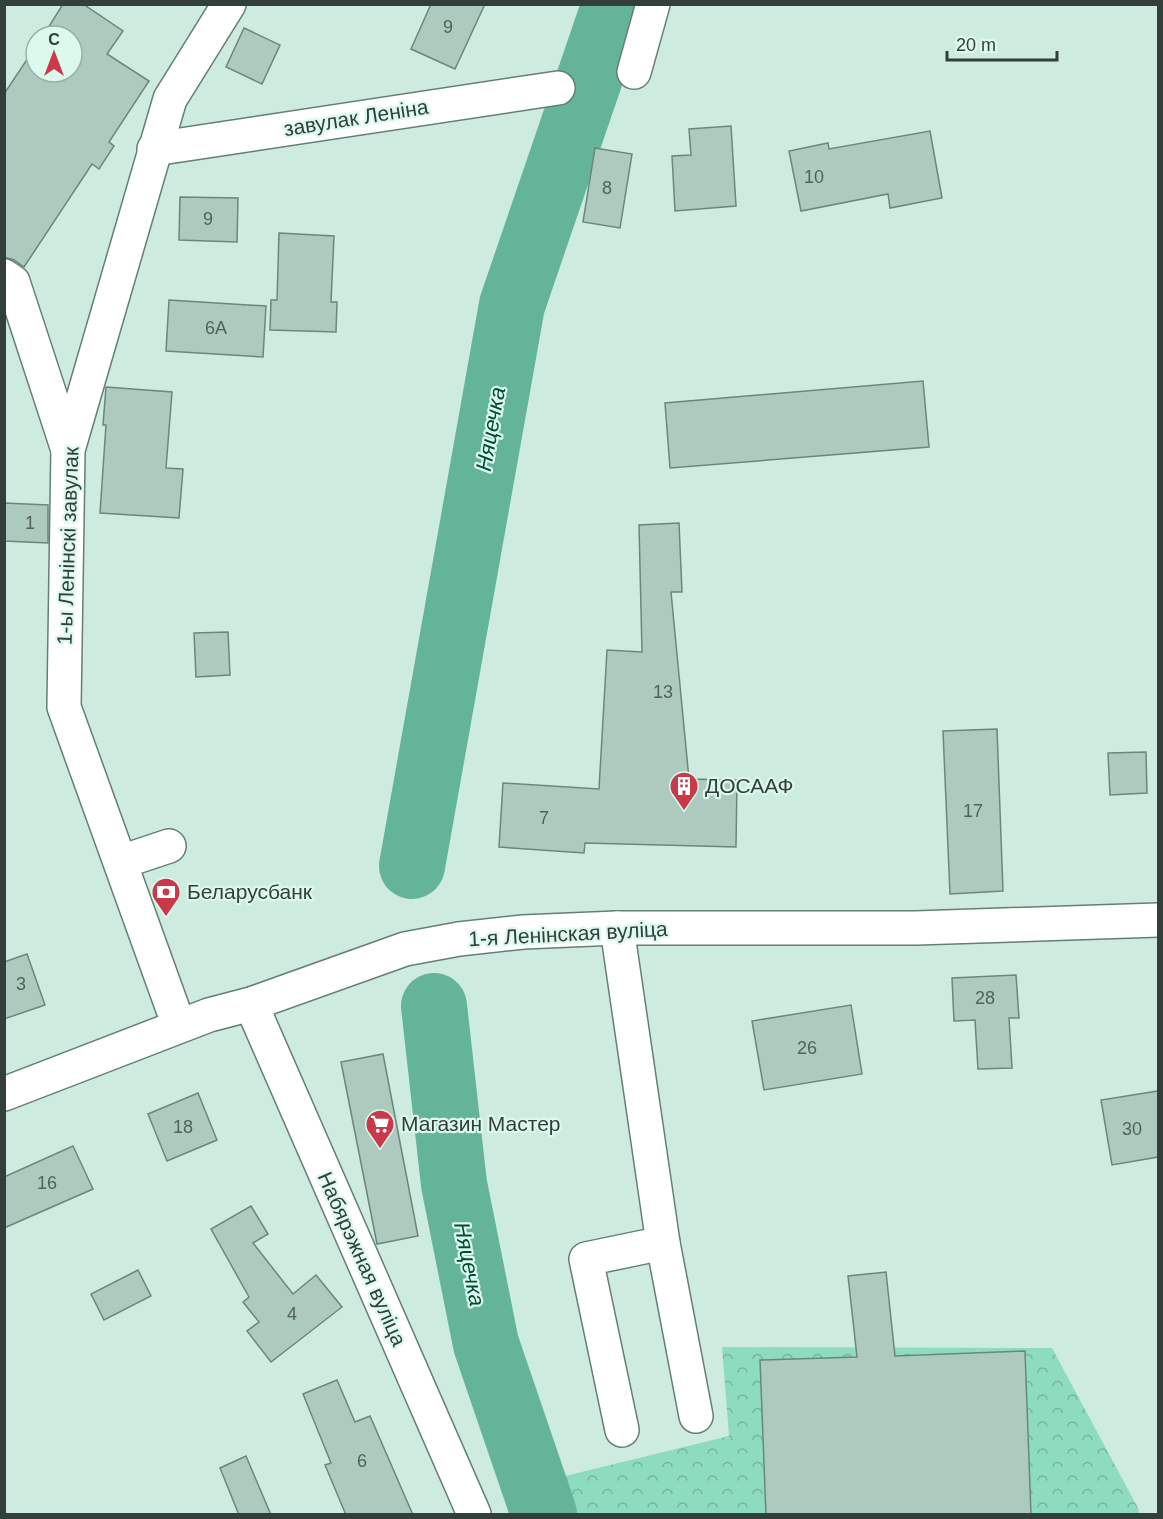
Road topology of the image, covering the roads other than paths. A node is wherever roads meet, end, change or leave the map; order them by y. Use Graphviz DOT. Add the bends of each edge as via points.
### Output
graph roads {
  1 [pos="229,4"];
  2 [pos="653,4"];
  3 [pos="634,72"];
  4 [pos="558,88"];
  5 [pos="154,149"];
  6 [pos="4,276"];
  7 [pos="68,450"];
  8 [pos="169,846"];
  9 [pos="121,862"];
  10 [pos="1158,920"];
  11 [pos="617,928"];
  12 [pos="251,1004"];
  13 [pos="179,1026"];
  14 [pos="4,1094"];
  15 [pos="663,1244"];
  16 [pos="696,1416"];
  17 [pos="622,1430"];
  18 [pos="474,1515"];
  1 -- 5 [label="street, 1-ы Ленінскі завулак" via="170,99"];
  2 -- 3 [label="street"];
  4 -- 5 [label="street, завулак Леніна"];
  5 -- 7 [label="street, 1-ы Ленінскі завулак"];
  6 -- 7 [label="street" via="13,282"];
  7 -- 9 [label="street, 1-ы Ленінскі завулак" via="64,707"];
  8 -- 9 [label="street"];
  9 -- 13 [label="street, 1-ы Ленінскі завулак"];
  10 -- 11 [label="street, 1-я Ленінская вуліца" via="916,928"];
  11 -- 12 [label="street, 1-я Ленінская вуліца" via="523,932 405,949"];
  11 -- 15 [label="street"];
  12 -- 13 [label="street, 1-я Ленінская вуліца"];
  12 -- 18 [label="street, Набярэжная вуліца"];
  13 -- 14 [label="street, 1-я Ленінская вуліца"];
  15 -- 16 [label="street"];
  15 -- 17 [label="street" via="586,1259"];
}
